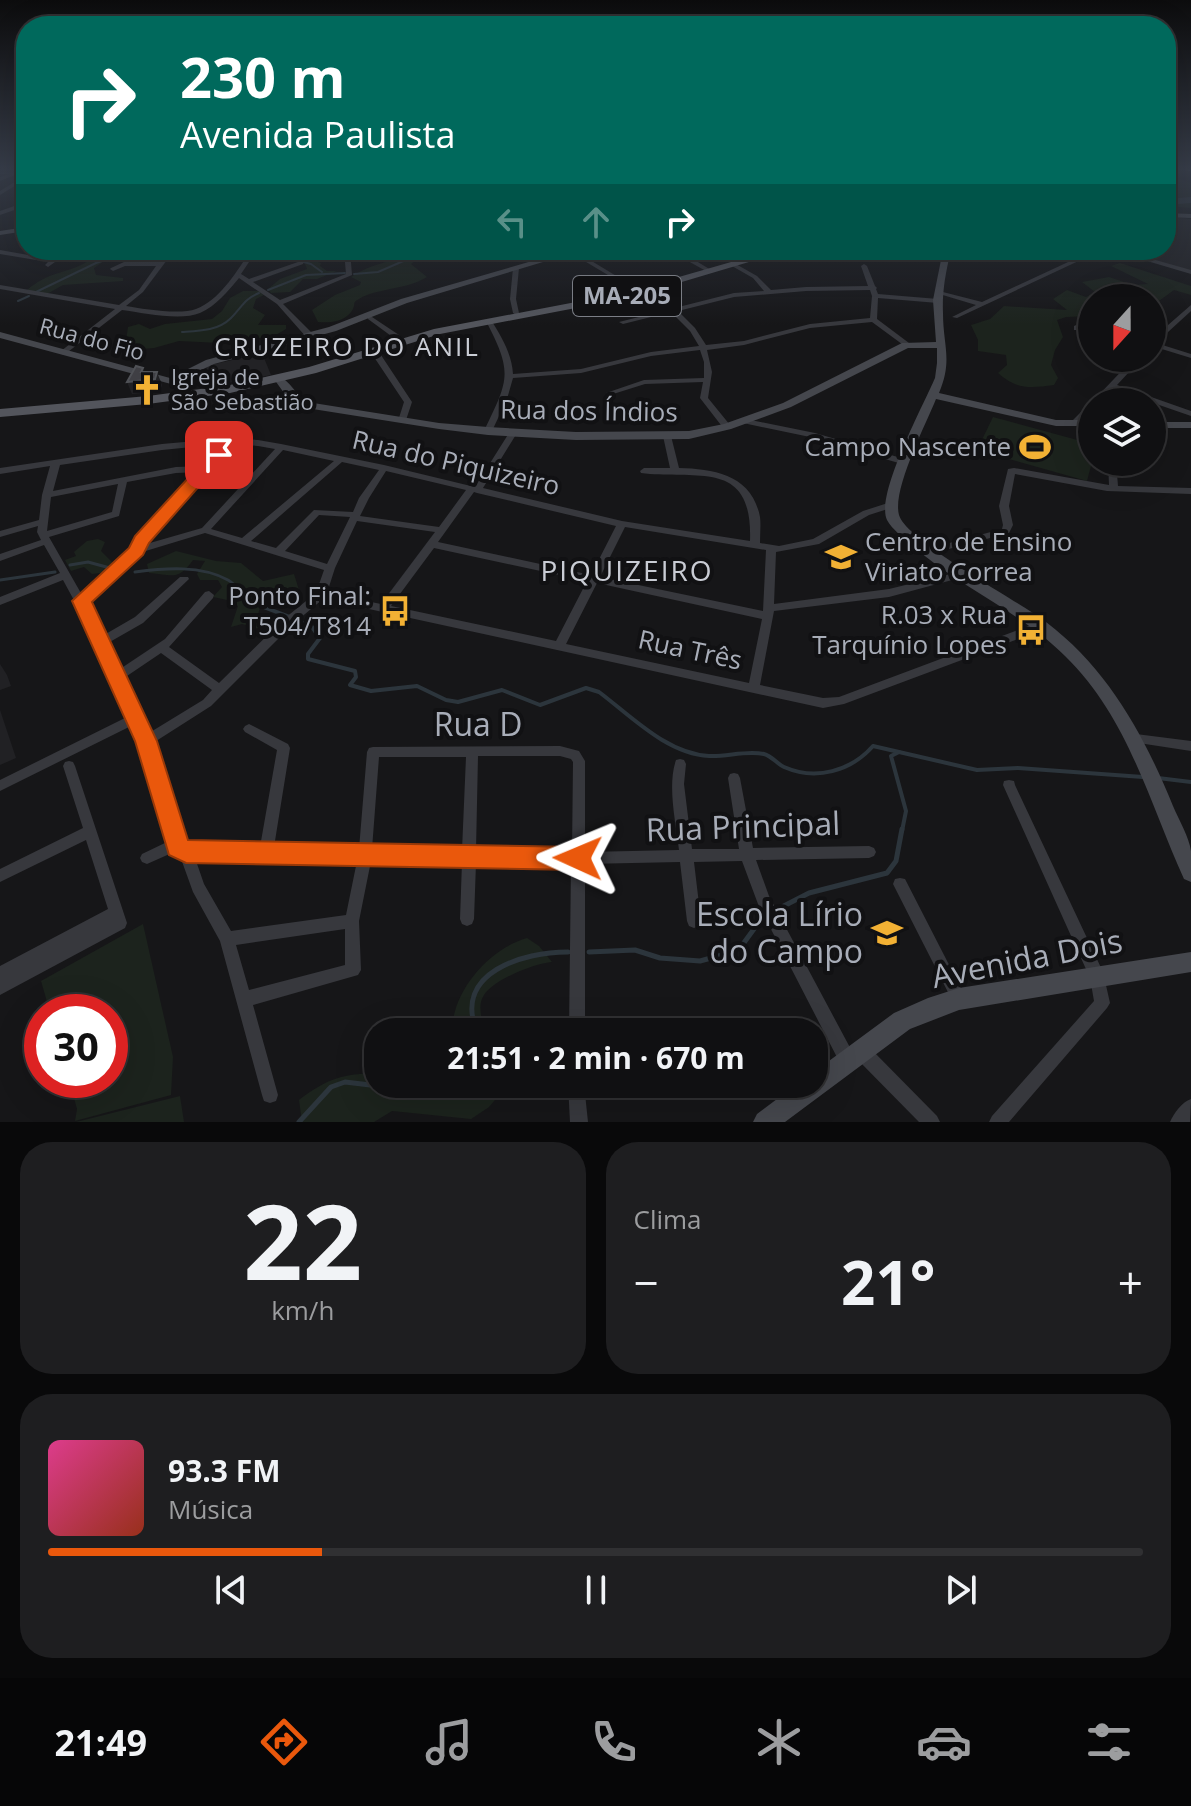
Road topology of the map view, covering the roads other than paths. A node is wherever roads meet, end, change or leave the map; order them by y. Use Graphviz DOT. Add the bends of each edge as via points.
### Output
graph roads {
  1 [pos="33,260"];
  2 [pos="54,260"];
  3 [pos="165,260"];
  4 [pos="248,260"];
  5 [pos="296,260"];
  6 [pos="348,260"];
  7 [pos="541,260"];
  8 [pos="586,260"];
  9 [pos="690,260"];
  10 [pos="742,260"];
  11 [pos="751,260"];
  12 [pos="945,260"];
  13 [pos="1077,260"];
  14 [pos="1148,260"];
  15 [pos="161,264"];
  16 [pos="734,265"];
  17 [pos="864,266"];
  18 [pos="516,268"];
  19 [pos="113,269"];
  20 [pos="708,270"];
  21 [pos="1191,272"];
  22 [pos="239,275"];
  23 [pos="615,277"];
  24 [pos="249,281"];
  25 [pos="0,287"];
  26 [pos="768,291"];
  27 [pos="874,292"];
  28 [pos="624,296"];
  29 [pos="938,297"];
  30 [pos="279,303"];
  31 [pos="981,304"];
  32 [pos="124,307"];
  33 [pos="1191,307"];
  34 [pos="641,308"];
  35 [pos="673,310"];
  36 [pos="516,313"];
  37 [pos="955,317"];
  38 [pos="370,318"];
  39 [pos="873,320"];
  40 [pos="489,321"];
  41 [pos="623,322"];
  42 [pos="1166,331"];
  43 [pos="0,335"];
  44 [pos="310,336"];
  45 [pos="401,339"];
  46 [pos="906,345"];
  47 [pos="941,345"];
  48 [pos="702,347"];
  49 [pos="1166,348"];
  50 [pos="374,351"];
  51 [pos="64,353"];
  52 [pos="1191,356"];
  53 [pos="581,371"];
  54 [pos="1125,372"];
  55 [pos="511,376"];
  56 [pos="279,379"];
  57 [pos="707,380"];
  58 [pos="568,384"];
  59 [pos="1112,386"];
  60 [pos="180,390"];
  61 [pos="610,393"];
  62 [pos="932,395"];
  63 [pos="0,411"];
  64 [pos="1191,414"];
  65 [pos="402,421"];
  66 [pos="746,421"];
  67 [pos="1076,422"];
  68 [pos="1166,425"];
  69 [pos="1191,425"];
  70 [pos="727,427"];
  71 [pos="488,431"];
  72 [pos="513,433"];
  73 [pos="667,436"];
  74 [pos="229,441"];
  75 [pos="281,447"];
  76 [pos="341,459"];
  77 [pos="56,462"];
  78 [pos="905,462"];
  79 [pos="384,468"];
  80 [pos="208,469"];
  81 [pos="0,471"];
  82 [pos="644,471"];
  83 [pos="675,471"];
  84 [pos="1113,476"];
  85 [pos="123,481"];
  86 [pos="1114,488"];
  87 [pos="474,489"];
  88 [pos="1191,491"];
  89 [pos="47,495"];
  90 [pos="891,505"];
  91 [pos="356,517"];
  92 [pos="622,524"];
  93 [pos="205,530"];
  94 [pos="441,530"];
  95 [pos="45,532"];
  96 [pos="1,533"];
  97 [pos="245,541"];
  98 [pos="431,544"];
  99 [pos="755,546"];
  100 [pos="771,548"];
  101 [pos="136,551"];
  102 [pos="279,551"];
  103 [pos="930,551"];
  104 [pos="0,558"];
  105 [pos="330,568"];
  106 [pos="963,574"];
  107 [pos="65,575"];
  108 [pos="594,578"];
  109 [pos="184,579"];
  110 [pos="209,595"];
  111 [pos="321,595"];
  112 [pos="0,601"];
  113 [pos="82,601"];
  114 [pos="383,609"];
  115 [pos="768,612"];
  116 [pos="1041,626"];
  117 [pos="102,641"];
  118 [pos="560,644"];
  119 [pos="162,648"];
  120 [pos="117,677"];
  121 [pos="754,687"];
  122 [pos="220,690"];
  123 [pos="136,718"];
  124 [pos="249,729"];
  125 [pos="1136,739"];
  126 [pos="146,741"];
  127 [pos="1191,746"];
  128 [pos="472,752"];
  129 [pos="680,764"];
  130 [pos="69,766"];
  131 [pos="734,778"];
  132 [pos="1009,785"];
  133 [pos="0,786"];
  134 [pos="90,831"];
  135 [pos="181,848"];
  136 [pos="869,852"];
  137 [pos="266,853"];
  138 [pos="747,855"];
  139 [pos="365,856"];
  140 [pos="470,857"];
  141 [pos="147,858"];
  142 [pos="578,858"];
  143 [pos="687,858"];
  144 [pos="1191,873"];
  145 [pos="0,876"];
  146 [pos="900,884"];
  147 [pos="118,918"];
  148 [pos="467,919"];
  149 [pos="352,921"];
  150 [pos="694,921"];
  151 [pos="227,939"];
  152 [pos="1191,962"];
  153 [pos="0,974"];
  154 [pos="1098,977"];
  155 [pos="0,987"];
  156 [pos="245,999"];
  157 [pos="959,999"];
  158 [pos="577,1018"];
  159 [pos="854,1056"];
  160 [pos="270,1095"];
  161 [pos="577,1098"];
  162 [pos="1191,1107"];
  163 [pos="780,1117"];
  164 [pos="579,1122"];
  165 [pos="931,1122"];
  166 [pos="998,1122"];
  167 [pos="1179,1122"];
  1 -- 2 [label="street"];
  3 -- 15 [label="street"];
  4 -- 22 [label="street"];
  5 -- 24 [label="street"];
  6 -- 30 [label="street" via="349,275"];
  7 -- 18 [label="street"];
  8 -- 23 [label="street"];
  9 -- 20 [label="street"];
  10 -- 20 [label="main road, MA-205"];
  11 -- 16 [label="main road, MA-205"];
  12 -- 29 [label="street"];
  13 -- 31 [label="street"];
  14 -- 21 [label="street"];
  15 -- 19 [label="street"];
  15 -- 32 [label="street"];
  16 -- 26 [label="street"];
  16 -- 28 [label="main road, MA-205"];
  17 -- 27 [label="street"];
  18 -- 36 [label="street"];
  18 -- 38 [label="street" via="404,301"];
  20 -- 36 [label="main road, MA-205" via="623,294"];
  22 -- 24 [label="street"];
  22 -- 32 [label="street" via="194,313"];
  24 -- 30 [label="street"];
  25 -- 32 [label="street"];
  26 -- 27 [label="street"];
  26 -- 35 [label="street"];
  27 -- 29 [label="street"];
  27 -- 39 [label="street"];
  28 -- 34 [label="street"];
  28 -- 40 [label="main road, MA-205"];
  29 -- 31 [label="street"];
  29 -- 47 [label="street"];
  30 -- 44 [label="street"];
  31 -- 37 [label="street"];
  32 -- 51 [label="street"];
  33 -- 42 [label="street"];
  35 -- 41 [label="street"];
  35 -- 48 [label="street" via="691,326"];
  36 -- 45 [label="main road, MA-205"];
  38 -- 44 [label="street"];
  38 -- 45 [label="street"];
  39 -- 46 [label="street"];
  39 -- 48 [label="street"];
  40 -- 50 [label="main road, MA-205"];
  40 -- 55 [label="street"];
  43 -- 51 [label="street, Rua do Fio"];
  44 -- 60 [label="street" via="207,362"];
  45 -- 60 [label="main road, MA-205" via="270,377"];
  46 -- 47 [label="street, Rua dos Índios"];
  46 -- 66 [label="street, Rua dos Índios"];
  47 -- 62 [label="street" via="944,366"];
  48 -- 53 [label="street"];
  48 -- 57 [label="street"];
  49 -- 52 [label="street"];
  50 -- 56 [label="main road, MA-205"];
  50 -- 65 [label="street" via="404,394 408,404"];
  51 -- 60 [label="street, Rua do Fio"];
  53 -- 55 [label="street"];
  53 -- 58 [label="street"];
  54 -- 59 [label="street"];
  55 -- 71 [label="street"];
  56 -- 60 [label="main road, MA-205"];
  56 -- 65 [label="street, Rua dos Índios" via="304,405"];
  57 -- 61 [label="street" via="644,382"];
  57 -- 70 [label="street" via="704,398"];
  59 -- 64 [label="street"];
  60 -- 63 [label="main road, MA-205"];
  62 -- 67 [label="street" via="1056,423"];
  62 -- 78 [label="street"];
  65 -- 71 [label="street, Rua dos Índios"];
  66 -- 70 [label="street, Rua dos Índios"];
  66 -- 78 [label="street"];
  68 -- 69 [label="street"];
  70 -- 73 [label="street, Rua dos Índios"];
  71 -- 72 [label="street, Rua dos Índios"];
  72 -- 73 [label="street, Rua dos Índios"];
  72 -- 87 [label="street"];
  73 -- 83 [label="street"];
  74 -- 75 [label="street, Rua do Piquizeiro"];
  74 -- 77 [label="street, Rua do Piquizeiro"];
  74 -- 80 [label="street"];
  75 -- 76 [label="street, Rua do Piquizeiro"];
  75 -- 93 [label="street"];
  76 -- 79 [label="street, Rua do Piquizeiro"];
  76 -- 97 [label="street"];
  77 -- 81 [label="street, Rua do Piquizeiro"];
  77 -- 89 [label="street"];
  78 -- 90 [label="street"];
  79 -- 87 [label="street, Rua do Piquizeiro"];
  79 -- 91 [label="street"];
  80 -- 85 [label="street"];
  80 -- 101 [label="street"];
  82 -- 83 [label="street"];
  83 -- 99 [label="street" via="717,475 749,494 757,512"];
  84 -- 86 [label="street"];
  85 -- 89 [label="street"];
  85 -- 95 [label="street" via="116,514"];
  86 -- 88 [label="street"];
  86 -- 103 [label="street" via="1011,471 1004,506 1006,531"];
  87 -- 92 [label="street, Rua do Piquizeiro"];
  87 -- 94 [label="street"];
  89 -- 95 [label="street"];
  90 -- 100 [label="street, Rua do Piquizeiro" via="816,542"];
  90 -- 103 [label="street" via="897,524"];
  91 -- 94 [label="street"];
  91 -- 102 [label="street" via="314,514"];
  91 -- 105 [label="street"];
  92 -- 99 [label="street, Rua do Piquizeiro"];
  92 -- 108 [label="street"];
  93 -- 97 [label="street"];
  93 -- 101 [label="street"];
  94 -- 98 [label="street"];
  95 -- 96 [label="street"];
  95 -- 104 [label="street"];
  95 -- 107 [label="street"];
  97 -- 102 [label="street"];
  98 -- 108 [label="street"];
  98 -- 114 [label="street"];
  99 -- 100 [label="street, Rua do Piquizeiro"];
  100 -- 115 [label="street"];
  101 -- 113 [label="street"];
  102 -- 105 [label="street"];
  103 -- 106 [label="street"];
  105 -- 111 [label="street"];
  106 -- 115 [label="street" via="889,593"];
  106 -- 116 [label="street"];
  107 -- 112 [label="street"];
  107 -- 113 [label="street"];
  108 -- 115 [label="street"];
  108 -- 118 [label="street"];
  109 -- 117 [label="street" via="139,620"];
  110 -- 119 [label="street"];
  111 -- 114 [label="street, Rua Três"];
  111 -- 122 [label="street"];
  113 -- 117 [label="street"];
  114 -- 118 [label="street, Rua Três"];
  115 -- 121 [label="street"];
  116 -- 121 [label="street, Rua Três" via="840,701 823,703"];
  116 -- 125 [label="street" via="1088,667"];
  117 -- 120 [label="street"];
  118 -- 121 [label="street, Rua Três"];
  119 -- 120 [label="street"];
  119 -- 122 [label="street"];
  120 -- 123 [label="street"];
  122 -- 126 [label="street"];
  123 -- 126 [label="street"];
  123 -- 133 [label="street"];
  124 -- 137 [label="street" via="281,744 284,752"];
  125 -- 127 [label="street"];
  125 -- 144 [label="street"];
  126 -- 135 [label="street"];
  128 -- 139 [label="street, Rua D" via="373,752"];
  128 -- 140 [label="street"];
  128 -- 142 [label="street, Rua D" via="575,755"];
  129 -- 143 [label="street"];
  130 -- 134 [label="street"];
  131 -- 138 [label="street"];
  132 -- 154 [label="street"];
  134 -- 145 [label="street"];
  134 -- 147 [label="street"];
  135 -- 137 [label="street, Rua Principal"];
  135 -- 141 [label="street, Rua Principal"];
  135 -- 151 [label="street"];
  136 -- 138 [label="street, Rua Principal"];
  137 -- 139 [label="street, Rua Principal"];
  138 -- 143 [label="street, Rua Principal"];
  138 -- 159 [label="street" via="769,911"];
  139 -- 140 [label="street, Rua Principal"];
  139 -- 149 [label="street"];
  140 -- 142 [label="street, Rua Principal"];
  140 -- 148 [label="street"];
  142 -- 143 [label="street, Rua Principal"];
  142 -- 158 [label="street"];
  143 -- 150 [label="street"];
  146 -- 157 [label="street"];
  147 -- 153 [label="street"];
  147 -- 155 [label="street"];
  149 -- 151 [label="street"];
  149 -- 156 [label="street" via="353,970"];
  151 -- 156 [label="street"];
  152 -- 154 [label="street, Avenida Dois"];
  154 -- 157 [label="street, Avenida Dois"];
  154 -- 166 [label="street" via="1102,1003"];
  156 -- 160 [label="street"];
  157 -- 159 [label="street, Avenida Dois" via="914,1015"];
  159 -- 163 [label="street, Avenida Dois"];
  159 -- 165 [label="street"];
  161 -- 164 [label="street"];
  162 -- 167 [label="street"];
}
